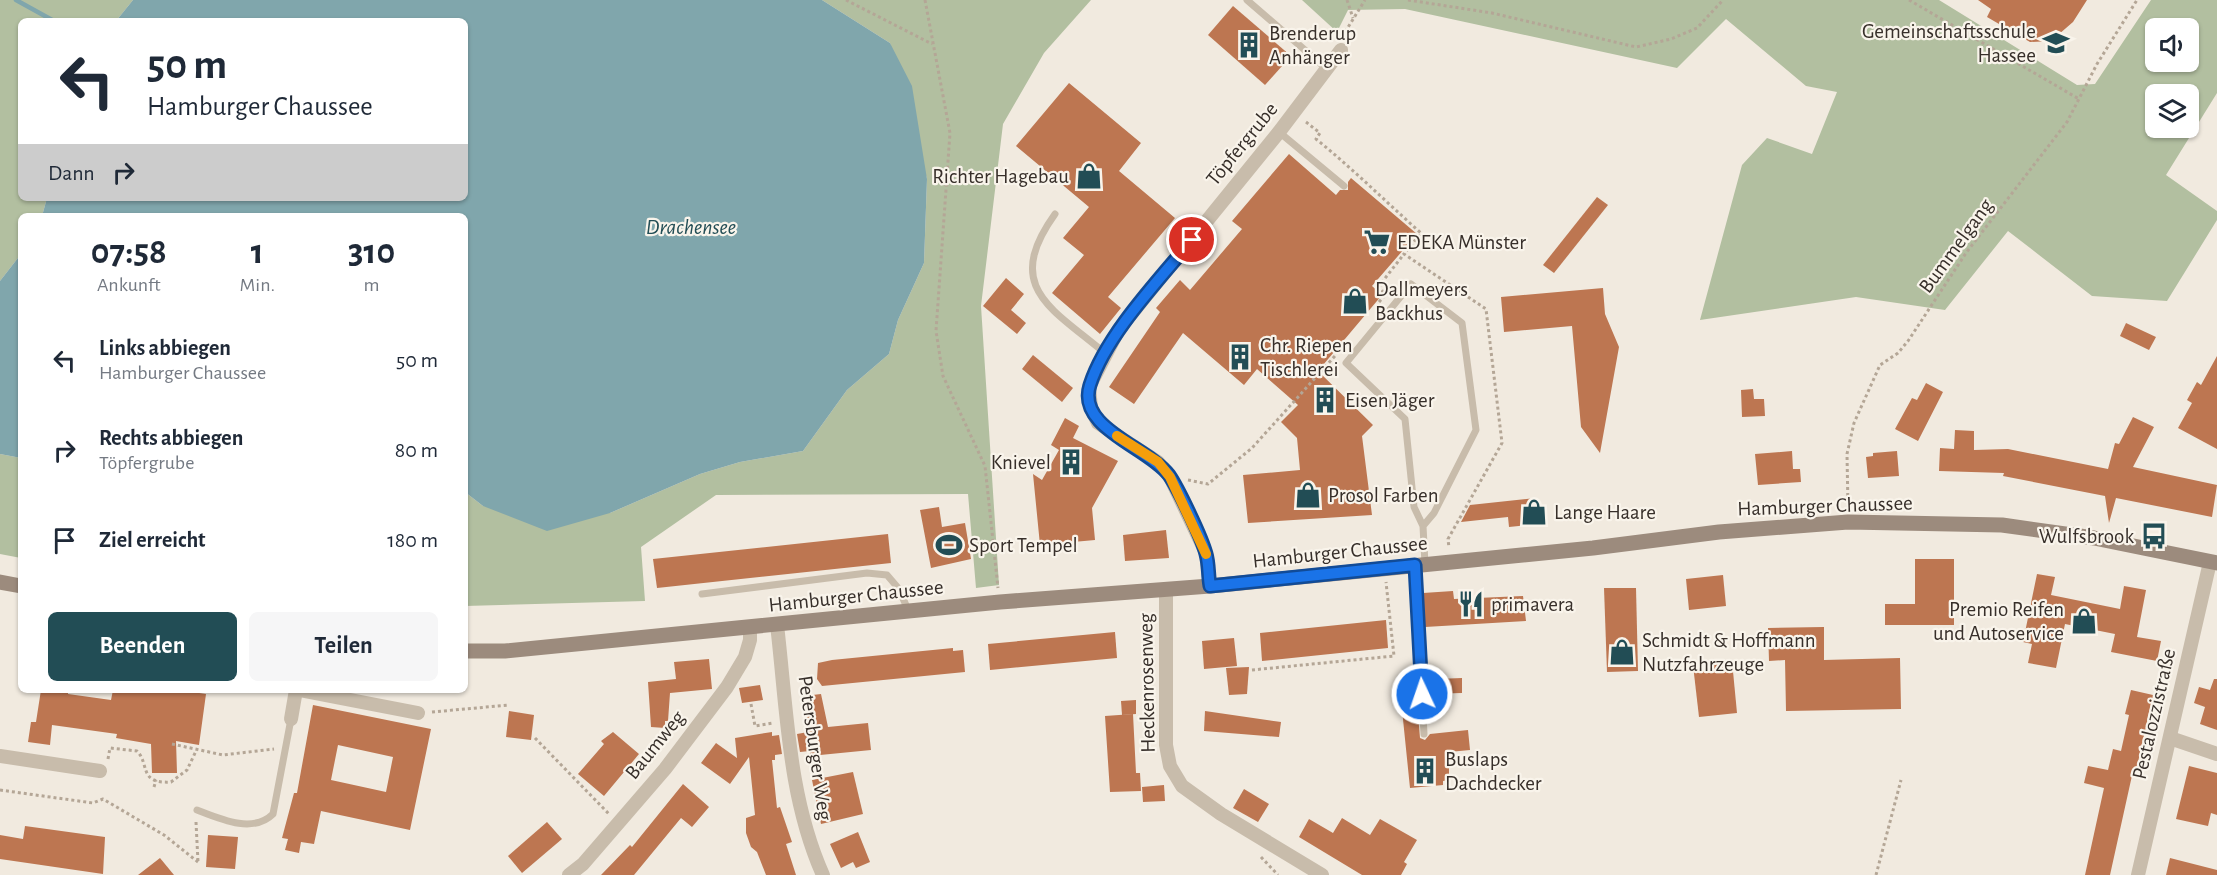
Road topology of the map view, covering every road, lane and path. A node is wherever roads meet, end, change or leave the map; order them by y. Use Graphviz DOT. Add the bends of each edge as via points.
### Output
graph roads {
  1 [pos="846,0"];
  2 [pos="925,0"];
  3 [pos="1246,0"];
  4 [pos="1347,0"];
  5 [pos="1365,0"];
  6 [pos="1408,0"];
  7 [pos="1723,0"];
  8 [pos="1909,0"];
  9 [pos="2137,0"];
  10 [pos="1353,18"];
  11 [pos="933,45"];
  12 [pos="1341,50"];
  13 [pos="1328,70"];
  14 [pos="2079,99"];
  15 [pos="1294,112"];
  16 [pos="1279,132"];
  17 [pos="1344,186"];
  18 [pos="1055,214"];
  19 [pos="1404,254"];
  20 [pos="1378,304"];
  21 [pos="1341,349"];
  22 [pos="1106,354"];
  23 [pos="1174,485"];
  24 [pos="1848,522"];
  25 [pos="1422,526"];
  26 [pos="1451,562"];
  27 [pos="2214,562"];
  28 [pos="1420,565"];
  29 [pos="1385,568"];
  30 [pos="0,582"];
  31 [pos="18,585"];
  32 [pos="1210,586"];
  33 [pos="1166,589"];
  34 [pos="702,594"];
  35 [pos="1000,602"];
  36 [pos="909,612"];
  37 [pos="777,625"];
  38 [pos="750,628"];
  39 [pos="468,651"];
  40 [pos="1370,653"];
  41 [pos="1328,657"];
  42 [pos="1371,658"];
  43 [pos="1285,661"];
  44 [pos="1328,662"];
  45 [pos="1286,666"];
  46 [pos="1252,670"];
  47 [pos="297,693"];
  48 [pos="314,693"];
  49 [pos="751,704"];
  50 [pos="509,705"];
  51 [pos="418,713"];
  52 [pos="291,719"];
  53 [pos="788,721"];
  54 [pos="1424,734"];
  55 [pos="535,738"];
  56 [pos="2170,738"];
  57 [pos="172,744"];
  58 [pos="196,750"];
  59 [pos="285,750"];
  60 [pos="2217,754"];
  61 [pos="0,756"];
  62 [pos="104,768"];
  63 [pos="156,780"];
  64 [pos="1901,780"];
  65 [pos="154,787"];
  66 [pos="0,790"];
  67 [pos="197,810"];
  68 [pos="618,823"];
  69 [pos="569,875"];
  70 [pos="823,875"];
  71 [pos="1322,875"];
  72 [pos="1876,875"];
  73 [pos="2138,875"];
  1 -- 11 [label="path"];
  2 -- 11 [label="path"];
  3 -- 13 [label="lane"];
  4 -- 10 [label="path"];
  5 -- 10 [label="path"];
  6 -- 7 [label="path" via="1492,13 1636,47 1697,28"];
  8 -- 14 [label="path"];
  9 -- 14 [label="path, Bummelgang"];
  10 -- 12 [label="path" via="1341,36 1347,41"];
  11 -- 35 [label="path" via="950,133 936,331 942,376 985,466"];
  12 -- 13 [label="street, Töpfergrube"];
  13 -- 15 [label="street, Töpfergrube"];
  14 -- 24 [label="path, Bummelgang" via="2067,122 1966,253 1908,341 1880,365 1854,423 1847,454"];
  15 -- 16 [label="street, Töpfergrube"];
  15 -- 19 [label="path" via="1320,133 1316,139 1421,233"];
  16 -- 17 [label="lane"];
  16 -- 22 [label="street, Töpfergrube" via="1119,329"];
  18 -- 22 [label="lane" via="1034,249 1033,282 1043,300"];
  19 -- 20 [label="path" via="1379,286 1385,295"];
  19 -- 26 [label="path" via="1485,309 1502,443 1448,539"];
  21 -- 23 [label="path" via="1252,448 1208,483 1191,480"];
  22 -- 23 [label="street, Töpfergrube" via="1089,387 1090,408 1098,423 1158,462"];
  23 -- 32 [label="street, Töpfergrube" via="1206,553"];
  24 -- 26 [label="main road, Hamburger Chaussee"];
  24 -- 27 [label="main road, Hamburger Chaussee" via="2002,525 2094,538"];
  25 -- 25 [label="lane" via="1414,507 1405,419 1346,363 1411,284 1462,323 1476,430 1434,513"];
  25 -- 28 [label="lane"];
  26 -- 28 [label="main road, Hamburger Chaussee"];
  27 -- 56 [label="street, Pestalozzistraße"];
  28 -- 29 [label="main road, Hamburger Chaussee"];
  28 -- 54 [label="lane"];
  29 -- 32 [label="main road, Hamburger Chaussee"];
  29 -- 42 [label="path" via="1394,656"];
  30 -- 31 [label="main road"];
  32 -- 33 [label="main road, Hamburger Chaussee"];
  33 -- 35 [label="main road, Hamburger Chaussee"];
  33 -- 71 [label="street, Heckenrosenweg" via="1166,745 1170,766 1182,786 1221,814"];
  34 -- 36 [label="lane" via="867,573 887,575 899,589"];
  35 -- 36 [label="main road, Hamburger Chaussee"];
  36 -- 37 [label="main road, Hamburger Chaussee"];
  37 -- 38 [label="main road, Hamburger Chaussee"];
  37 -- 53 [label="street, Petersburger Weg"];
  38 -- 39 [label="main road, Hamburger Chaussee" via="506,651"];
  38 -- 68 [label="street, Baumweg" via="745,657 727,687"];
  40 -- 42 [label="path"];
  41 -- 44 [label="path"];
  42 -- 44 [label="path"];
  43 -- 45 [label="path"];
  44 -- 45 [label="path"];
  45 -- 46 [label="path"];
  47 -- 52 [label="street"];
  48 -- 51 [label="street"];
  49 -- 53 [label="path" via="755,726"];
  50 -- 51 [label="path"];
  52 -- 59 [label="lane"];
  53 -- 70 [label="street, Petersburger Weg" via="797,797"];
  55 -- 68 [label="path"];
  56 -- 60 [label="street"];
  56 -- 73 [label="street, Pestalozzistraße"];
  57 -- 58 [label="path"];
  58 -- 59 [label="path" via="223,755"];
  58 -- 63 [label="path" via="192,764 182,776 171,782"];
  59 -- 67 [label="lane" via="273,814 265,821 253,824 221,819"];
  61 -- 62 [label="street"];
  62 -- 63 [label="path" via="110,748 137,752 141,754 144,770"];
  63 -- 65 [label="path"];
  64 -- 72 [label="path"];
  66 -- 67 [label="path" via="93,803 103,800 164,835 198,862"];
  68 -- 69 [label="street, Baumweg"];
}
